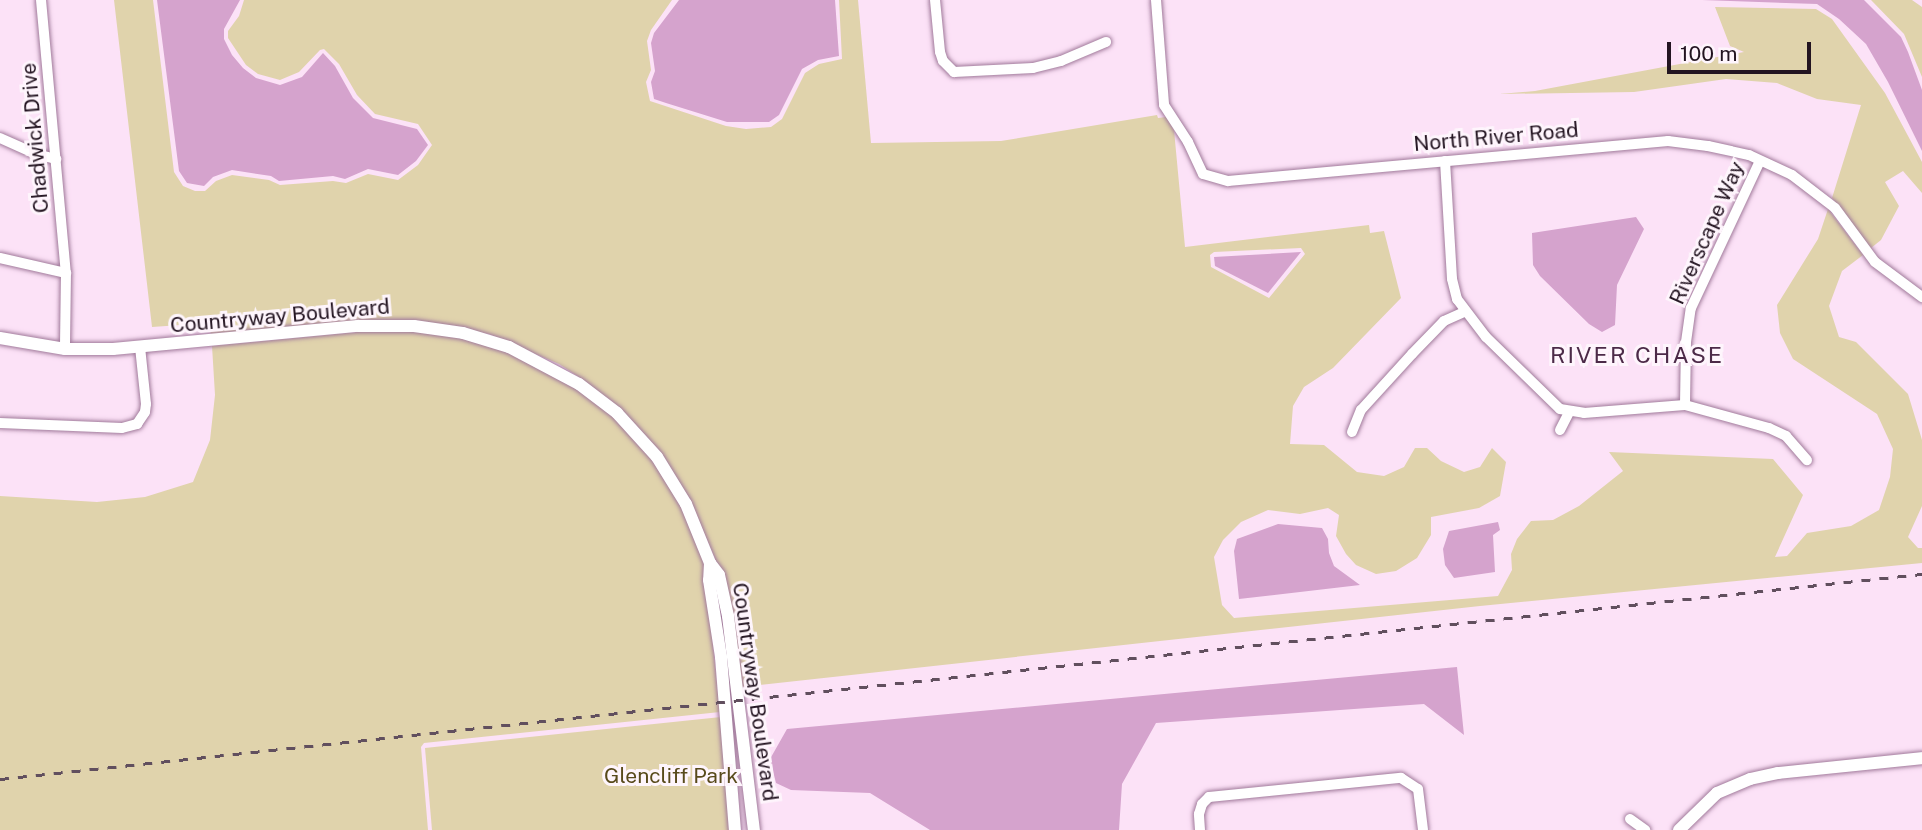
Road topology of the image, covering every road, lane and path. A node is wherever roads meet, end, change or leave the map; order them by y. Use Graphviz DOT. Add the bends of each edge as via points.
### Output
graph roads {
  1 [pos="41,0"];
  2 [pos="935,0"];
  3 [pos="1156,0"];
  4 [pos="1106,42"];
  5 [pos="0,138"];
  6 [pos="56,159"];
  7 [pos="1760,160"];
  8 [pos="1445,161"];
  9 [pos="0,258"];
  10 [pos="66,273"];
  11 [pos="1922,297"];
  12 [pos="1464,312"];
  13 [pos="0,338"];
  14 [pos="140,347"];
  15 [pos="65,349"];
  16 [pos="1685,405"];
  17 [pos="1569,412"];
  18 [pos="0,424"];
  19 [pos="1560,430"];
  20 [pos="1352,432"];
  21 [pos="1807,460"];
  22 [pos="710,563"];
  23 [pos="1922,758"];
  24 [pos="1630,819"];
  25 [pos="735,830"];
  26 [pos="754,830"];
  27 [pos="1200,830"];
  28 [pos="1423,830"];
  29 [pos="1645,830"];
  30 [pos="1679,830"];
  1 -- 6 [label="street, Chadwick Drive"];
  2 -- 4 [label="street" via="940,52 954,72 1033,68"];
  3 -- 8 [label="street, North River Road" via="1164,105 1203,174 1228,181"];
  5 -- 6 [label="street"];
  6 -- 10 [label="street, Chadwick Drive"];
  7 -- 8 [label="street, North River Road" via="1668,141"];
  7 -- 11 [label="street, North River Road" via="1791,175 1835,208 1875,262"];
  7 -- 16 [label="street, Riverscape Way" via="1691,308"];
  8 -- 12 [label="street" via="1452,279"];
  9 -- 10 [label="street"];
  10 -- 15 [label="street, Chadwick Drive"];
  12 -- 17 [label="street" via="1548,398"];
  12 -- 20 [label="street" via="1444,321 1412,354 1361,410"];
  13 -- 15 [label="street, Countryway Boulevard"];
  14 -- 15 [label="street, Countryway Boulevard"];
  14 -- 18 [label="street" via="146,404 137,424 122,428"];
  14 -- 22 [label="street, Countryway Boulevard" via="388,325 440,328 509,347 557,369 617,413 671,479"];
  16 -- 17 [label="street"];
  16 -- 21 [label="street" via="1769,428 1786,436"];
  17 -- 19 [label="street"];
  22 -- 25 [label="street, Countryway Boulevard"];
  22 -- 26 [label="street, Countryway Boulevard" via="719,575 728,616"];
  23 -- 30 [label="street" via="1750,779 1717,793"];
  24 -- 29 [label="street"];
  27 -- 28 [label="street" via="1199,814 1209,797 1401,778 1418,789"];
}
